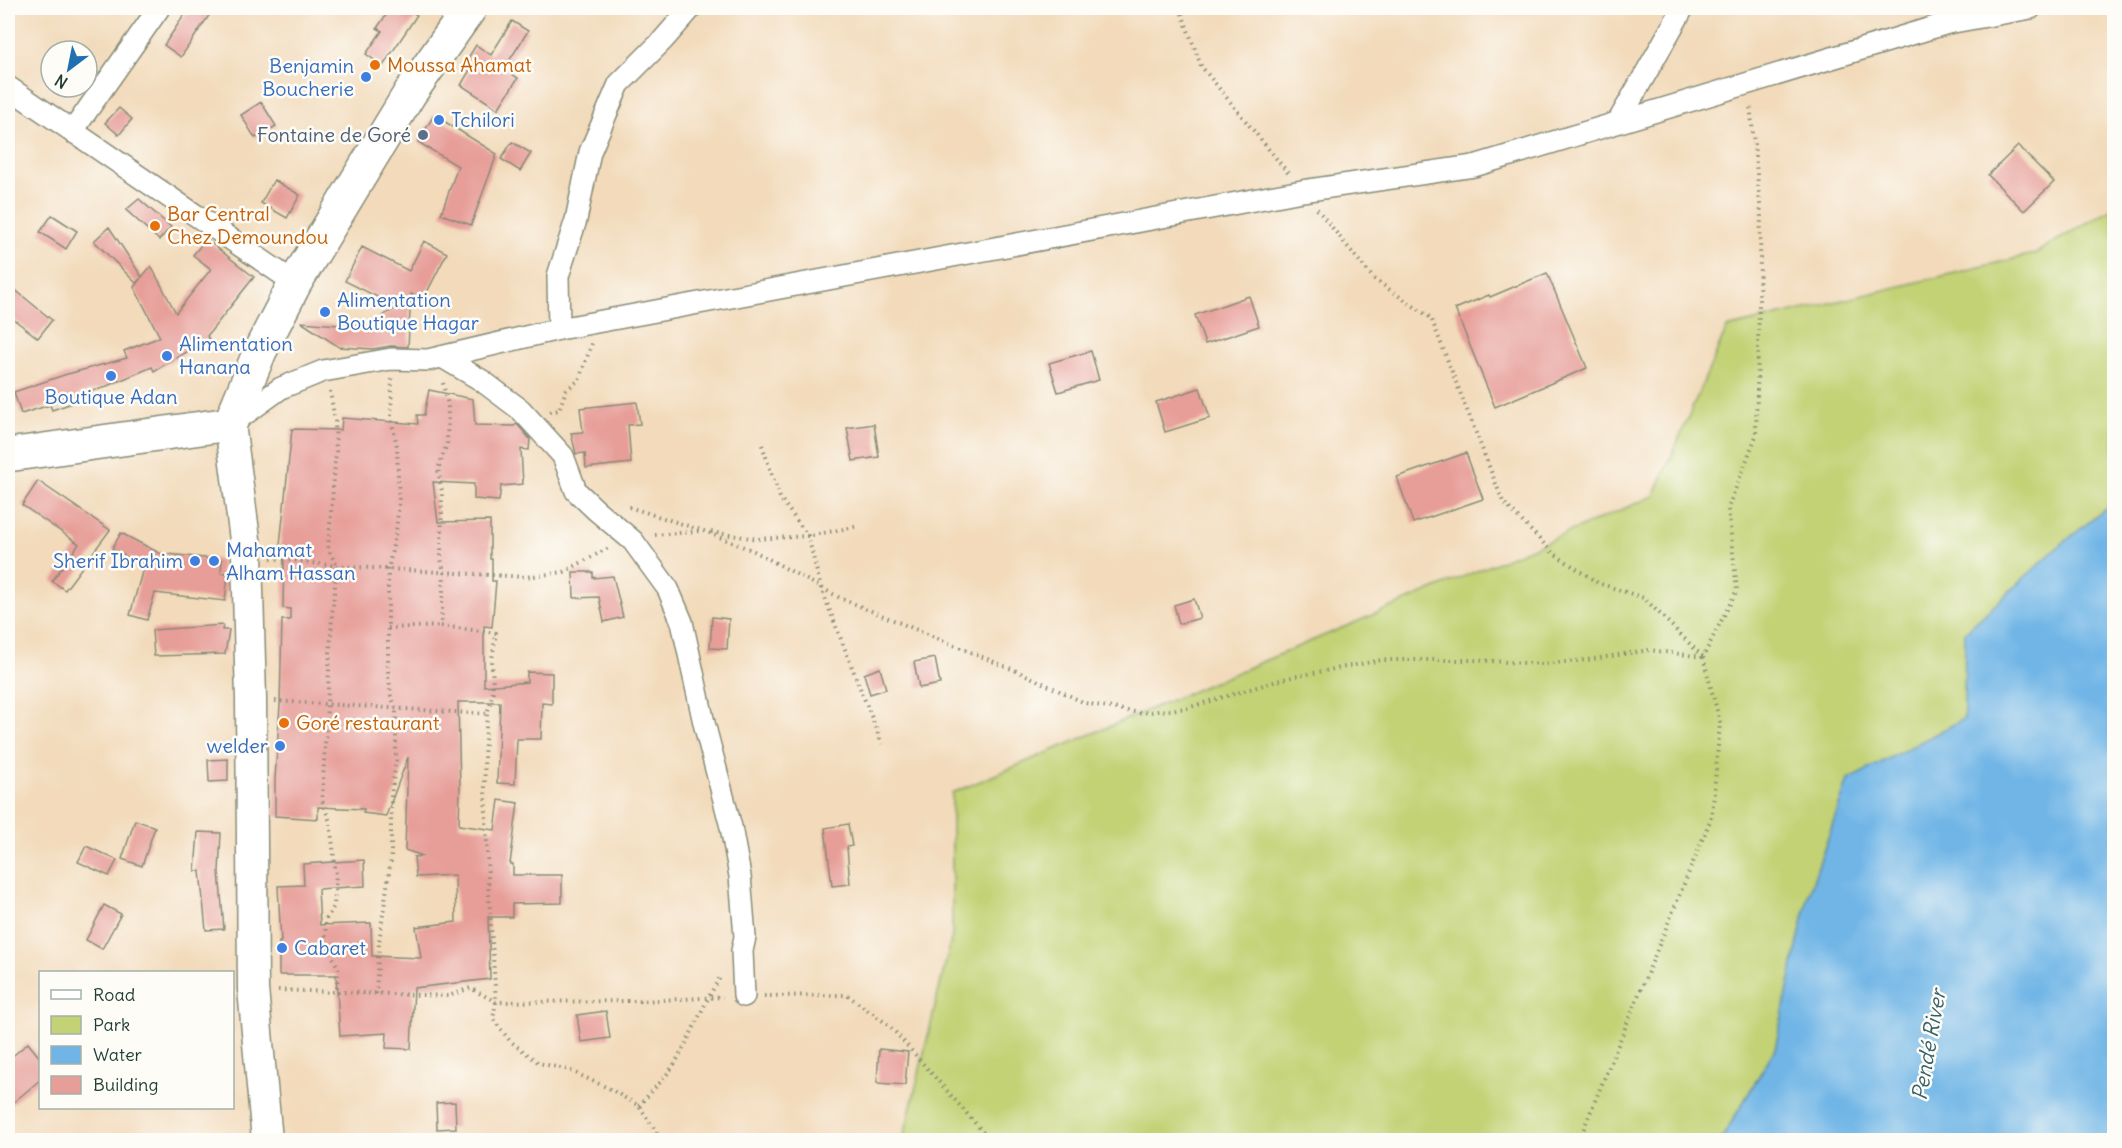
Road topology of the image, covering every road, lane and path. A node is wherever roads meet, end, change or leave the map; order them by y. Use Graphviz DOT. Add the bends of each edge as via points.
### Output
graph roads {
  1 [pos="159,8"];
  2 [pos="470,8"];
  3 [pos="691,8"];
  4 [pos="1180,8"];
  5 [pos="1683,8"];
  6 [pos="2031,8"];
  7 [pos="1748,83"];
  8 [pos="8,87"];
  9 [pos="1618,122"];
  10 [pos="72,132"];
  11 [pos="1302,191"];
  12 [pos="295,283"];
  13 [pos="598,322"];
  14 [pos="559,329"];
  15 [pos="435,358"];
  16 [pos="391,359"];
  17 [pos="323,371"];
  18 [pos="521,410"];
  19 [pos="230,424"];
  20 [pos="762,445"];
  21 [pos="8,455"];
  22 [pos="619,504"];
  23 [pos="859,526"];
  24 [pos="704,531"];
  25 [pos="808,536"];
  26 [pos="633,541"];
  27 [pos="247,555"];
  28 [pos="337,567"];
  29 [pos="388,570"];
  30 [pos="444,573"];
  31 [pos="821,588"];
  32 [pos="441,626"];
  33 [pos="388,628"];
  34 [pos="1703,657"];
  35 [pos="251,699"];
  36 [pos="327,704"];
  37 [pos="396,708"];
  38 [pos="487,714"];
  39 [pos="882,744"];
  40 [pos="745,937"];
  41 [pos="253,989"];
  42 [pos="337,992"];
  43 [pos="376,994"];
  44 [pos="744,996"];
  45 [pos="707,998"];
  46 [pos="496,1002"];
  47 [pos="639,1106"];
  48 [pos="267,1140"];
  49 [pos="662,1140"];
  50 [pos="990,1140"];
  51 [pos="1579,1140"];
  1 -- 10 [label="street"];
  2 -- 12 [label="main road" via="410,93"];
  3 -- 14 [label="street" via="619,84 594,142 558,276"];
  4 -- 11 [label="path" via="1201,66"];
  5 -- 9 [label="street"];
  6 -- 7 [label="street" via="1948,23"];
  7 -- 9 [label="street"];
  7 -- 34 [label="path" via="1761,214 1756,436 1728,508 1737,590"];
  8 -- 10 [label="street"];
  9 -- 11 [label="street" via="1474,166"];
  10 -- 12 [label="street"];
  11 -- 13 [label="street"];
  11 -- 34 [label="path" via="1374,279 1431,318 1503,502 1553,553 1598,583 1644,598"];
  12 -- 19 [label="main road" via="260,351"];
  13 -- 14 [label="street"];
  13 -- 18 [label="path" via="579,380 566,390 559,410"];
  14 -- 15 [label="street"];
  15 -- 16 [label="street"];
  15 -- 18 [label="street" via="481,380"];
  15 -- 30 [label="path" via="448,405 447,444 438,469"];
  16 -- 17 [label="street"];
  16 -- 29 [label="path" via="391,419 397,446 399,503"];
  17 -- 19 [label="street" via="281,388"];
  17 -- 28 [label="path" via="335,421 335,483 328,549"];
  18 -- 26 [label="street" via="563,456 576,491"];
  19 -- 21 [label="main road"];
  19 -- 27 [label="main road"];
  20 -- 25 [label="path" via="780,498"];
  22 -- 24 [label="path"];
  23 -- 25 [label="path"];
  24 -- 25 [label="path" via="757,539"];
  24 -- 26 [label="path" via="663,533"];
  24 -- 31 [label="path" via="754,551"];
  25 -- 31 [label="path"];
  26 -- 30 [label="path" via="619,543 564,572 526,578"];
  26 -- 40 [label="street" via="668,589 682,622 731,827"];
  27 -- 28 [label="path"];
  27 -- 35 [label="main road"];
  28 -- 29 [label="path"];
  28 -- 36 [label="path"];
  29 -- 30 [label="path"];
  29 -- 33 [label="path"];
  30 -- 32 [label="path"];
  31 -- 34 [label="path" via="1085,702 1140,713 1187,708 1287,678 1382,660 1542,664 1649,650"];
  31 -- 39 [label="path"];
  32 -- 33 [label="path"];
  32 -- 38 [label="path" via="496,633 493,691"];
  33 -- 37 [label="path" via="388,670"];
  34 -- 51 [label="path" via="1720,722 1712,816"];
  35 -- 36 [label="path"];
  35 -- 41 [label="main road"];
  36 -- 37 [label="path"];
  36 -- 42 [label="path" via="322,800 330,822 336,875 334,906 325,921 326,942 338,968"];
  37 -- 38 [label="path"];
  37 -- 43 [label="path" via="391,859"];
  38 -- 46 [label="path" via="484,791"];
  40 -- 44 [label="street"];
  40 -- 45 [label="path"];
  41 -- 42 [label="path"];
  41 -- 48 [label="main road"];
  42 -- 43 [label="path"];
  43 -- 46 [label="path" via="449,996 470,988"];
  44 -- 45 [label="path"];
  44 -- 50 [label="path" via="847,995 890,1026"];
  45 -- 46 [label="path"];
  45 -- 47 [label="path" via="673,1066"];
  46 -- 47 [label="path" via="493,1019 510,1041 539,1063 569,1070"];
  47 -- 49 [label="path"];
}
